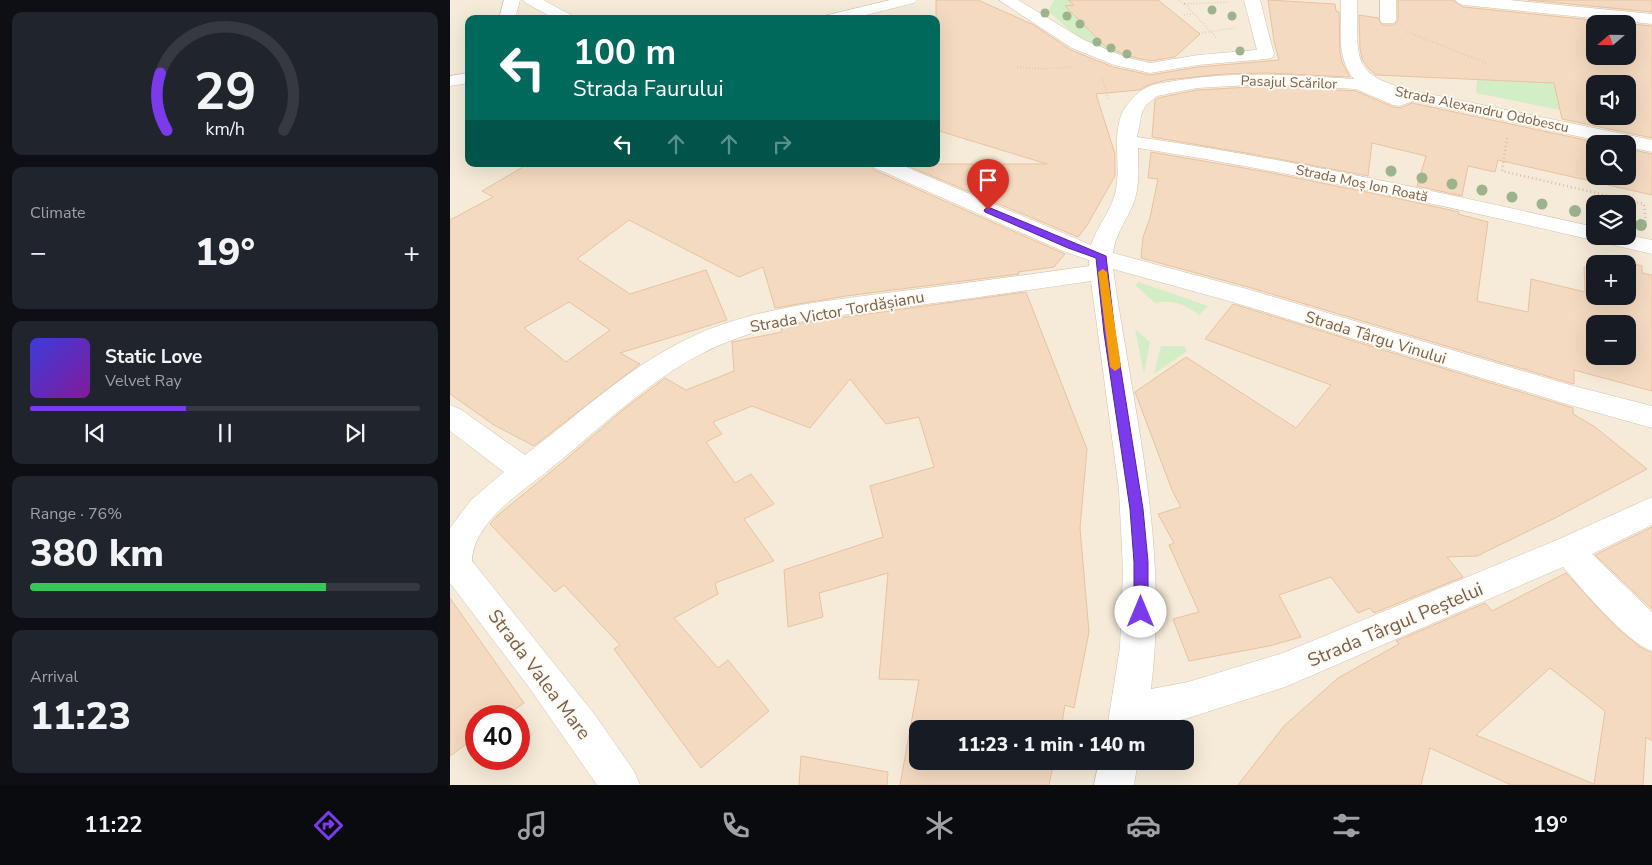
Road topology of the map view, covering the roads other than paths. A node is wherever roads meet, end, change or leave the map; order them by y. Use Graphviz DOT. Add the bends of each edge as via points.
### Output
graph roads {
  1 [pos="512,0"];
  2 [pos="531,0"];
  3 [pos="909,0"];
  4 [pos="1007,0"];
  5 [pos="1044,0"];
  6 [pos="1252,0"];
  7 [pos="1349,0"];
  8 [pos="1388,0"];
  9 [pos="1463,0"];
  10 [pos="1028,13"];
  11 [pos="508,15"];
  12 [pos="559,15"];
  13 [pos="847,15"];
  14 [pos="1388,20"];
  15 [pos="1652,20"];
  16 [pos="465,79"];
  17 [pos="450,81"];
  18 [pos="1410,95"];
  19 [pos="1510,117"];
  20 [pos="1652,131"];
  21 [pos="1128,141"];
  22 [pos="1652,146"];
  23 [pos="889,167"];
  24 [pos="1586,232"];
  25 [pos="1636,244"];
  26 [pos="1649,247"];
  27 [pos="1102,264"];
  28 [pos="450,416"];
  29 [pos="1652,417"];
  30 [pos="526,472"];
  31 [pos="1652,510"];
  32 [pos="1568,550"];
  33 [pos="453,566"];
  34 [pos="1652,635"];
  35 [pos="1128,720"];
  36 [pos="1131,720"];
  37 [pos="1117,770"];
  38 [pos="620,785"];
  39 [pos="1114,785"];
  1 -- 11 [label="street"];
  2 -- 12 [label="street"];
  3 -- 13 [label="street"];
  4 -- 10 [label="street"];
  5 -- 10 [label="street"];
  6 -- 10 [label="street" via="1266,54 1150,68 1120,62 1078,44 1081,34"];
  7 -- 18 [label="street, Strada Alexandru Odobescu" via="1352,63 1355,68 1379,86"];
  8 -- 14 [label="street"];
  9 -- 15 [label="street"];
  16 -- 17 [label="street"];
  18 -- 19 [label="street, Strada Alexandru Odobescu"];
  18 -- 21 [label="street, Pasajul Scărilor" via="1407,99 1398,100 1358,85 1278,78 1220,81 1163,89 1144,97 1133,108"];
  19 -- 20 [label="street" via="1563,115"];
  19 -- 22 [label="street, Strada Alexandru Odobescu"];
  21 -- 24 [label="street, Strada Moș Ion Roată" via="1365,182"];
  21 -- 27 [label="street, Pasajul Scărilor" via="1130,167 1126,193 1103,241"];
  23 -- 27 [label="street, Strada Târgu Vinului" via="1071,246"];
  25 -- 26 [label="street"];
  27 -- 29 [label="street, Strada Târgu Vinului" via="1139,269 1238,295"];
  27 -- 30 [label="street, Strada Victor Tordășianu" via="813,312 723,333 672,359 640,381"];
  27 -- 35 [label="street" via="1137,509 1141,562 1139,651"];
  28 -- 30 [label="street"];
  30 -- 33 [label="street, Strada Victor Tordășianu" via="471,521 462,534"];
  31 -- 32 [label="street, Strada Târgul Peștelui"];
  32 -- 34 [label="street"];
  32 -- 36 [label="street, Strada Târgul Peștelui" via="1284,670"];
  33 -- 38 [label="street, Strada Valea Mare" via="527,654 592,741"];
  37 -- 39 [label="street"];
}
